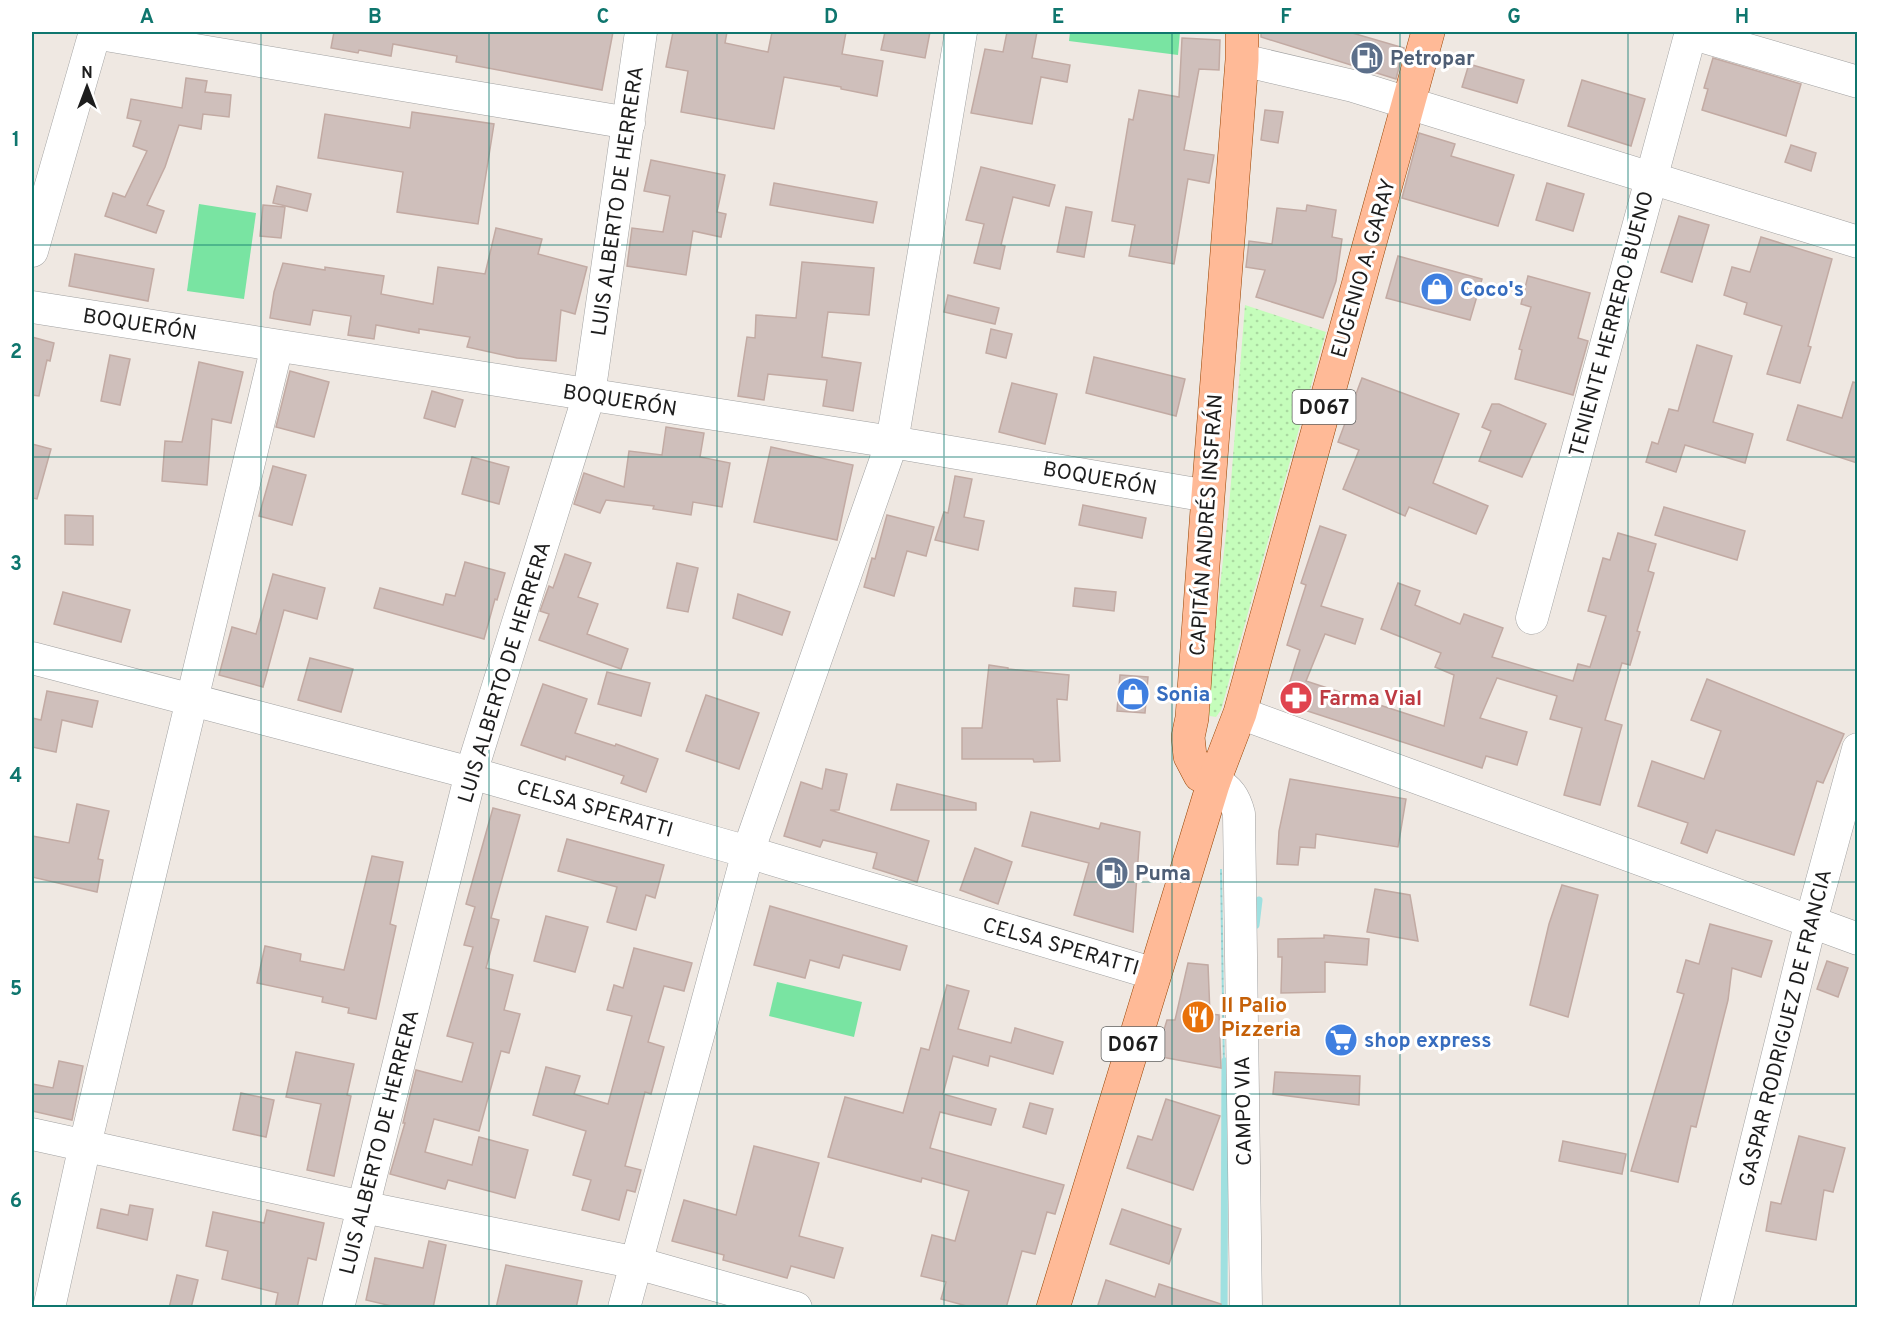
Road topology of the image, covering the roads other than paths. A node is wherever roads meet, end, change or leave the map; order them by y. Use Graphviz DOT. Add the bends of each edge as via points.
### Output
graph roads {
  1 [pos="95,32"];
  2 [pos="641,32"];
  3 [pos="961,32"];
  4 [pos="1428,32"];
  5 [pos="1690,32"];
  6 [pos="1242,46"];
  7 [pos="1857,82"];
  8 [pos="1408,104"];
  9 [pos="629,123"];
  10 [pos="1650,178"];
  11 [pos="1857,242"];
  12 [pos="32,251"];
  13 [pos="32,307"];
  14 [pos="277,346"];
  15 [pos="589,395"];
  16 [pos="892,442"];
  17 [pos="1208,496"];
  18 [pos="1532,618"];
  19 [pos="32,658"];
  20 [pos="191,699"];
  21 [pos="1240,713"];
  22 [pos="1857,749"];
  23 [pos="471,773"];
  24 [pos="1214,781"];
  25 [pos="748,852"];
  26 [pos="1811,921"];
  27 [pos="1857,939"];
  28 [pos="1155,974"];
  29 [pos="32,1134"];
  30 [pos="85,1145"];
  31 [pos="363,1207"];
  32 [pos="637,1263"];
  33 [pos="49,1308"];
  34 [pos="338,1308"];
  35 [pos="624,1308"];
  36 [pos="796,1308"];
  37 [pos="1053,1308"];
  38 [pos="1246,1308"];
  39 [pos="1715,1308"];
  1 -- 9 [label="street"];
  1 -- 12 [label="street"];
  2 -- 9 [label="street, LUIS ALBERTO DE HERRERA"];
  3 -- 16 [label="street"];
  4 -- 8 [label="main road, EUGENIO A. GARAY / D067"];
  5 -- 7 [label="street"];
  5 -- 10 [label="street, TENIENTE HERRERO BUENO"];
  6 -- 8 [label="street"];
  6 -- 17 [label="main road, CAPITÁN ANDRÉS INSFRÁN"];
  8 -- 10 [label="street"];
  8 -- 21 [label="main road, EUGENIO A. GARAY / D067"];
  9 -- 15 [label="street, LUIS ALBERTO DE HERRERA"];
  10 -- 11 [label="street"];
  10 -- 18 [label="street, TENIENTE HERRERO BUENO"];
  13 -- 14 [label="street, BOQUERÓN"];
  14 -- 15 [label="street, BOQUERÓN"];
  14 -- 20 [label="street"];
  15 -- 16 [label="street, BOQUERÓN"];
  15 -- 23 [label="street, LUIS ALBERTO DE HERRERA"];
  16 -- 17 [label="street, BOQUERÓN"];
  16 -- 25 [label="street"];
  17 -- 24 [label="main road, CAPITÁN ANDRÉS INSFRÁN" via="1188,737 1190,756 1200,775"];
  19 -- 20 [label="street, CELSA SPERATTI"];
  20 -- 23 [label="street, CELSA SPERATTI"];
  20 -- 30 [label="street"];
  21 -- 24 [label="main road, EUGENIO A. GARAY / D067"];
  21 -- 26 [label="street"];
  22 -- 26 [label="street, GASPAR RODRIGUEZ DE FRANCIA"];
  23 -- 25 [label="street, CELSA SPERATTI"];
  23 -- 31 [label="street, LUIS ALBERTO DE HERRERA"];
  24 -- 28 [label="main road, D067"];
  24 -- 38 [label="street, CAMPO VIA" via="1232,794 1239,814"];
  25 -- 28 [label="street, CELSA SPERATTI"];
  25 -- 32 [label="street"];
  26 -- 27 [label="street"];
  26 -- 39 [label="street, GASPAR RODRIGUEZ DE FRANCIA"];
  28 -- 37 [label="main road, D067"];
  29 -- 30 [label="street"];
  30 -- 31 [label="street"];
  30 -- 33 [label="street"];
  31 -- 32 [label="street"];
  31 -- 34 [label="street, LUIS ALBERTO DE HERRERA"];
  32 -- 35 [label="street"];
  32 -- 36 [label="street"];
}
